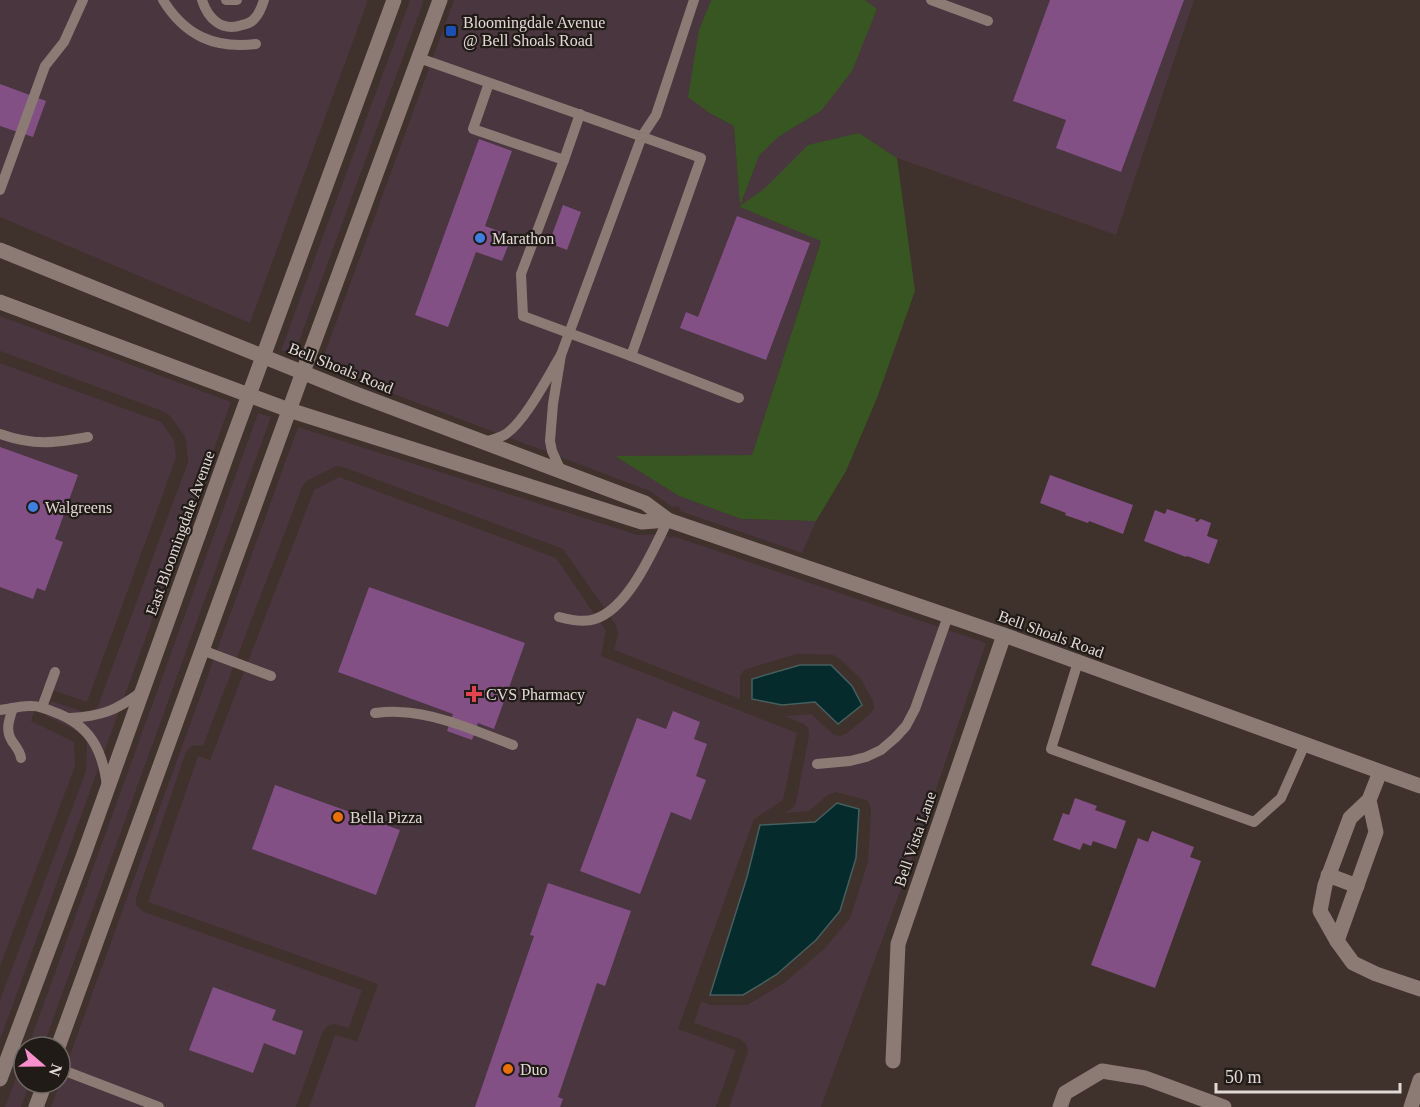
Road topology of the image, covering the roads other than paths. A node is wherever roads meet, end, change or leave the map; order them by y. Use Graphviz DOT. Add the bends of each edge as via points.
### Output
graph roads {
  1 [pos="83,0"];
  2 [pos="202,0"];
  3 [pos="226,0"];
  4 [pos="237,0"];
  5 [pos="264,0"];
  6 [pos="394,0"];
  7 [pos="440,0"];
  8 [pos="694,0"];
  9 [pos="931,0"];
  10 [pos="165,4"];
  11 [pos="988,21"];
  12 [pos="256,44"];
  13 [pos="418,58"];
  14 [pos="489,83"];
  15 [pos="580,114"];
  16 [pos="642,136"];
  17 [pos="564,160"];
  18 [pos="0,190"];
  19 [pos="0,250"];
  20 [pos="0,302"];
  21 [pos="569,333"];
  22 [pos="561,355"];
  23 [pos="264,356"];
  24 [pos="631,356"];
  25 [pos="303,372"];
  26 [pos="249,395"];
  27 [pos="740,398"];
  28 [pos="289,410"];
  29 [pos="0,434"];
  30 [pos="88,437"];
  31 [pos="484,442"];
  32 [pos="562,472"];
  33 [pos="668,520"];
  34 [pos="948,616"];
  35 [pos="559,617"];
  36 [pos="1004,635"];
  37 [pos="202,650"];
  38 [pos="1078,662"];
  39 [pos="55,672"];
  40 [pos="271,676"];
  41 [pos="142,692"];
  42 [pos="42,707"];
  43 [pos="13,708"];
  44 [pos="0,710"];
  45 [pos="375,713"];
  46 [pos="70,718"];
  47 [pos="1305,744"];
  48 [pos="513,745"];
  49 [pos="21,758"];
  50 [pos="817,764"];
  51 [pos="1380,772"];
  52 [pos="1420,786"];
  53 [pos="107,790"];
  54 [pos="1369,800"];
  55 [pos="1328,875"];
  56 [pos="1357,886"];
  57 [pos="1337,941"];
  58 [pos="1420,989"];
  59 [pos="24,1035"];
  60 [pos="62,1035"];
  61 [pos="893,1061"];
  62 [pos="12,1062"];
  63 [pos="72,1074"];
  64 [pos="0,1079"];
  65 [pos="1420,1080"];
  66 [pos="159,1107"];
  67 [pos="1060,1107"];
  68 [pos="1224,1107"];
  69 [pos="1411,1107"];
  1 -- 18 [label="lane" via="64,42 45,66"];
  2 -- 5 [label="lane" via="211,18 232,28 255,18"];
  3 -- 4 [label="lane"];
  6 -- 23 [label="main road, East Bloomingdale Avenue"];
  7 -- 13 [label="main road"];
  8 -- 16 [label="lane" via="656,115"];
  9 -- 11 [label="lane"];
  10 -- 12 [label="lane" via="197,35 231,46"];
  13 -- 14 [label="lane"];
  13 -- 25 [label="main road"];
  14 -- 15 [label="lane"];
  14 -- 17 [label="lane" via="473,129"];
  15 -- 16 [label="lane"];
  15 -- 17 [label="lane"];
  16 -- 21 [label="lane"];
  16 -- 24 [label="lane" via="701,158"];
  17 -- 21 [label="lane" via="521,274 523,316"];
  19 -- 23 [label="main road, Bell Shoals Road"];
  20 -- 26 [label="main road, Bell Shoals Road"];
  21 -- 22 [label="lane"];
  21 -- 24 [label="lane"];
  22 -- 31 [label="lane" via="513,428"];
  22 -- 32 [label="lane" via="550,441"];
  23 -- 25 [label="main road, Bell Shoals Road"];
  23 -- 26 [label="main road, East Bloomingdale Avenue"];
  24 -- 27 [label="lane"];
  25 -- 28 [label="main road"];
  25 -- 31 [label="main road, Bell Shoals Road"];
  26 -- 28 [label="main road, Bell Shoals Road"];
  26 -- 41 [label="main road, East Bloomingdale Avenue"];
  28 -- 33 [label="main road, Bell Shoals Road" via="642,522"];
  28 -- 37 [label="main road"];
  29 -- 30 [label="lane" via="23,442 42,443"];
  31 -- 32 [label="main road, Bell Shoals Road"];
  32 -- 33 [label="main road, Bell Shoals Road" via="645,503"];
  33 -- 34 [label="main road, Bell Shoals Road"];
  33 -- 35 [label="lane" via="636,580 610,612 594,620"];
  34 -- 36 [label="main road, Bell Shoals Road"];
  34 -- 50 [label="lane" via="906,726 881,750 866,757"];
  36 -- 38 [label="main road, Bell Shoals Road"];
  36 -- 61 [label="main road, Bell Vista Lane" via="898,944"];
  37 -- 40 [label="lane"];
  37 -- 60 [label="main road"];
  38 -- 47 [label="main road, Bell Shoals Road"];
  38 -- 47 [label="lane" via="1051,749 1254,822 1281,798"];
  39 -- 42 [label="lane"];
  41 -- 46 [label="lane" via="108,712"];
  41 -- 53 [label="main road, East Bloomingdale Avenue"];
  42 -- 43 [label="lane"];
  42 -- 46 [label="lane"];
  43 -- 44 [label="lane"];
  43 -- 49 [label="lane" via="9,733"];
  45 -- 48 [label="lane" via="420,714"];
  46 -- 53 [label="lane" via="96,747"];
  47 -- 51 [label="main road, Bell Shoals Road"];
  51 -- 52 [label="main road, Bell Shoals Road"];
  51 -- 54 [label="main road"];
  53 -- 59 [label="main road, East Bloomingdale Avenue"];
  54 -- 55 [label="main road" via="1350,818"];
  54 -- 56 [label="main road" via="1376,832"];
  55 -- 56 [label="main road"];
  55 -- 57 [label="main road" via="1320,911"];
  56 -- 57 [label="main road"];
  57 -- 58 [label="main road" via="1353,963"];
  62 -- 64 [label="main road, East Bloomingdale Avenue"];
  63 -- 66 [label="lane"];
  65 -- 69 [label="main road"];
  67 -- 68 [label="main road" via="1065,1093 1102,1071 1145,1078"];
}
